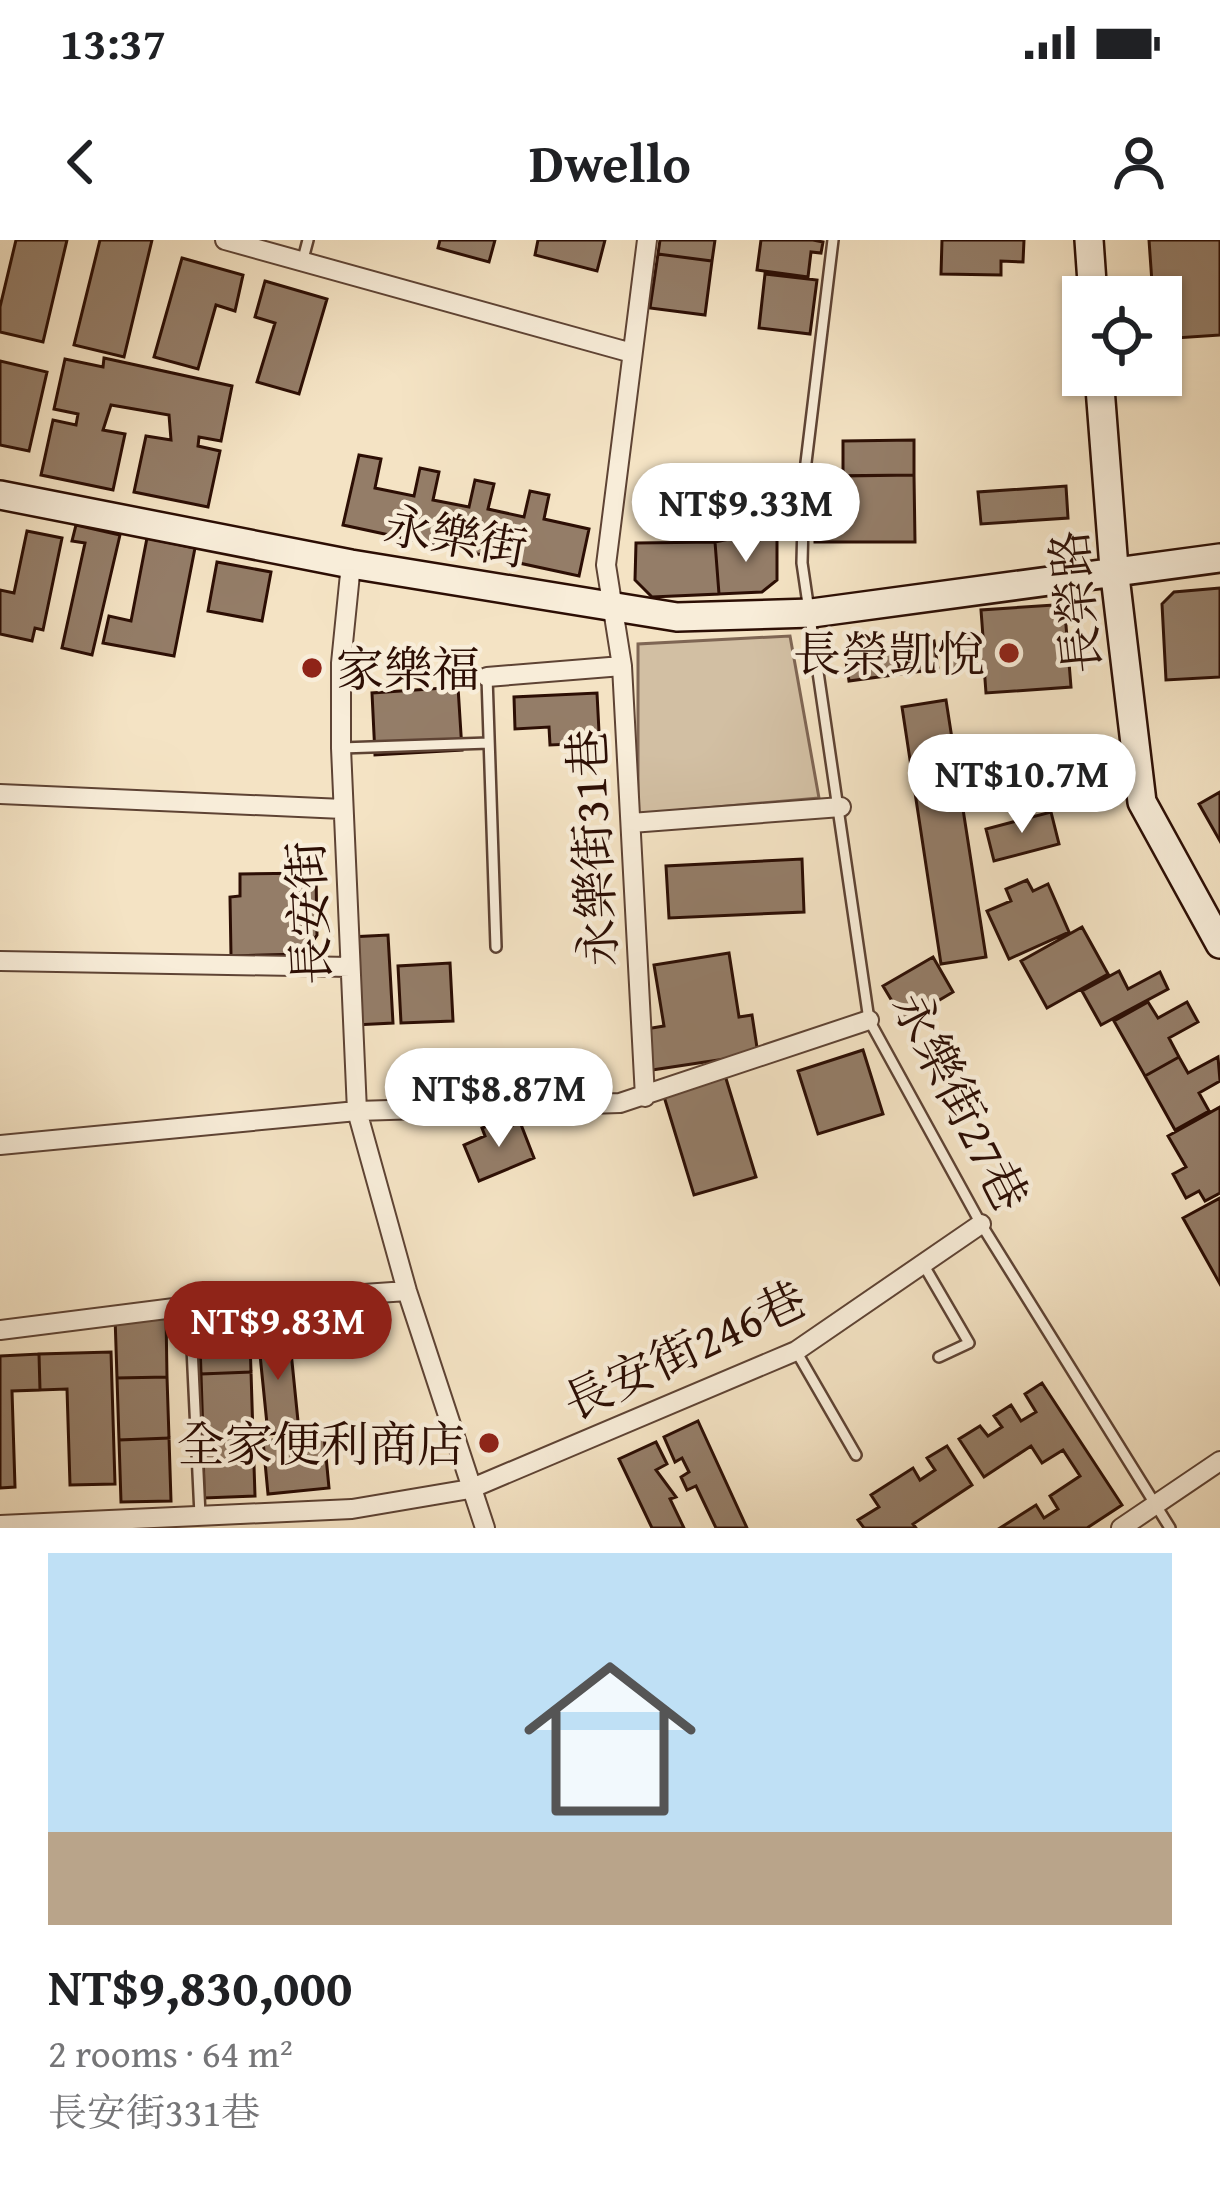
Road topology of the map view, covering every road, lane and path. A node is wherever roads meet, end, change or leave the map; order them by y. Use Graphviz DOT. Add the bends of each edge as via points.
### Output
graph roads {
  1 [pos="226,240"];
  2 [pos="647,240"];
  3 [pos="833,240"];
  4 [pos="1089,240"];
  5 [pos="306,250"];
  6 [pos="1092,276"];
  7 [pos="632,353"];
  8 [pos="1101,396"];
  9 [pos="0,495"];
  10 [pos="1220,558"];
  11 [pos="351,564"];
  12 [pos="1114,568"];
  13 [pos="610,609"];
  14 [pos="812,613"];
  15 [pos="622,666"];
  16 [pos="487,677"];
  17 [pos="488,743"];
  18 [pos="341,748"];
  19 [pos="0,794"];
  20 [pos="841,807"];
  21 [pos="343,809"];
  22 [pos="631,823"];
  23 [pos="1220,944"];
  24 [pos="496,947"];
  25 [pos="0,961"];
  26 [pos="350,968"];
  27 [pos="869,1020"];
  28 [pos="645,1097"];
  29 [pos="357,1111"];
  30 [pos="0,1144"];
  31 [pos="981,1225"];
  32 [pos="923,1264"];
  33 [pos="407,1291"];
  34 [pos="190,1306"];
  35 [pos="0,1330"];
  36 [pos="796,1351"];
  37 [pos="939,1357"];
  38 [pos="856,1456"];
  39 [pos="1220,1461"];
  40 [pos="470,1489"];
  41 [pos="1155,1506"];
  42 [pos="200,1515"];
  43 [pos="0,1525"];
  44 [pos="485,1528"];
  45 [pos="1121,1528"];
  46 [pos="1170,1528"];
  1 -- 5 [label="street"];
  2 -- 7 [label="street, 永樂街31巷"];
  3 -- 14 [label="lane, 永樂街27巷" via="804,478 802,563"];
  4 -- 6 [label="street"];
  5 -- 7 [label="street"];
  7 -- 13 [label="street, 永樂街31巷" via="606,565"];
  8 -- 12 [label="street, 長榮路"];
  9 -- 11 [label="street, 永樂街"];
  10 -- 12 [label="street, 永樂街"];
  11 -- 13 [label="street, 永樂街"];
  11 -- 18 [label="street, 長安街"];
  12 -- 14 [label="street, 永樂街"];
  12 -- 23 [label="street, 長榮路" via="1142,802"];
  13 -- 14 [label="street, 永樂街" via="677,617"];
  13 -- 15 [label="street, 永樂街31巷"];
  14 -- 20 [label="lane, 永樂街27巷"];
  15 -- 16 [label="street, 永樂街31巷"];
  15 -- 22 [label="street, 永樂街31巷"];
  16 -- 17 [label="lane, 永樂街31巷"];
  17 -- 18 [label="lane"];
  17 -- 24 [label="lane, 永樂街31巷"];
  18 -- 21 [label="street, 長安街"];
  19 -- 21 [label="street"];
  20 -- 22 [label="street"];
  20 -- 27 [label="lane, 永樂街27巷"];
  21 -- 26 [label="street, 長安街"];
  22 -- 28 [label="street, 永樂街31巷"];
  25 -- 26 [label="street"];
  26 -- 29 [label="street, 長安街"];
  27 -- 28 [label="street"];
  27 -- 31 [label="lane, 永樂街27巷"];
  28 -- 29 [label="street"];
  29 -- 30 [label="street"];
  29 -- 33 [label="street, 長安街"];
  31 -- 32 [label="street, 長安街246巷"];
  31 -- 41 [label="lane, 永樂街27巷"];
  32 -- 36 [label="street, 長安街246巷"];
  32 -- 37 [label="lane" via="969,1343"];
  33 -- 34 [label="street"];
  33 -- 40 [label="street, 長安街"];
  34 -- 35 [label="street"];
  34 -- 42 [label="lane"];
  36 -- 38 [label="lane"];
  36 -- 40 [label="street, 長安街246巷"];
  39 -- 41 [label="street"];
  40 -- 42 [label="street, 長安街246巷" via="352,1509"];
  40 -- 44 [label="street, 長安街"];
  41 -- 45 [label="street"];
  41 -- 46 [label="lane, 永樂街27巷"];
  42 -- 43 [label="street, 長安街246巷"];
}
